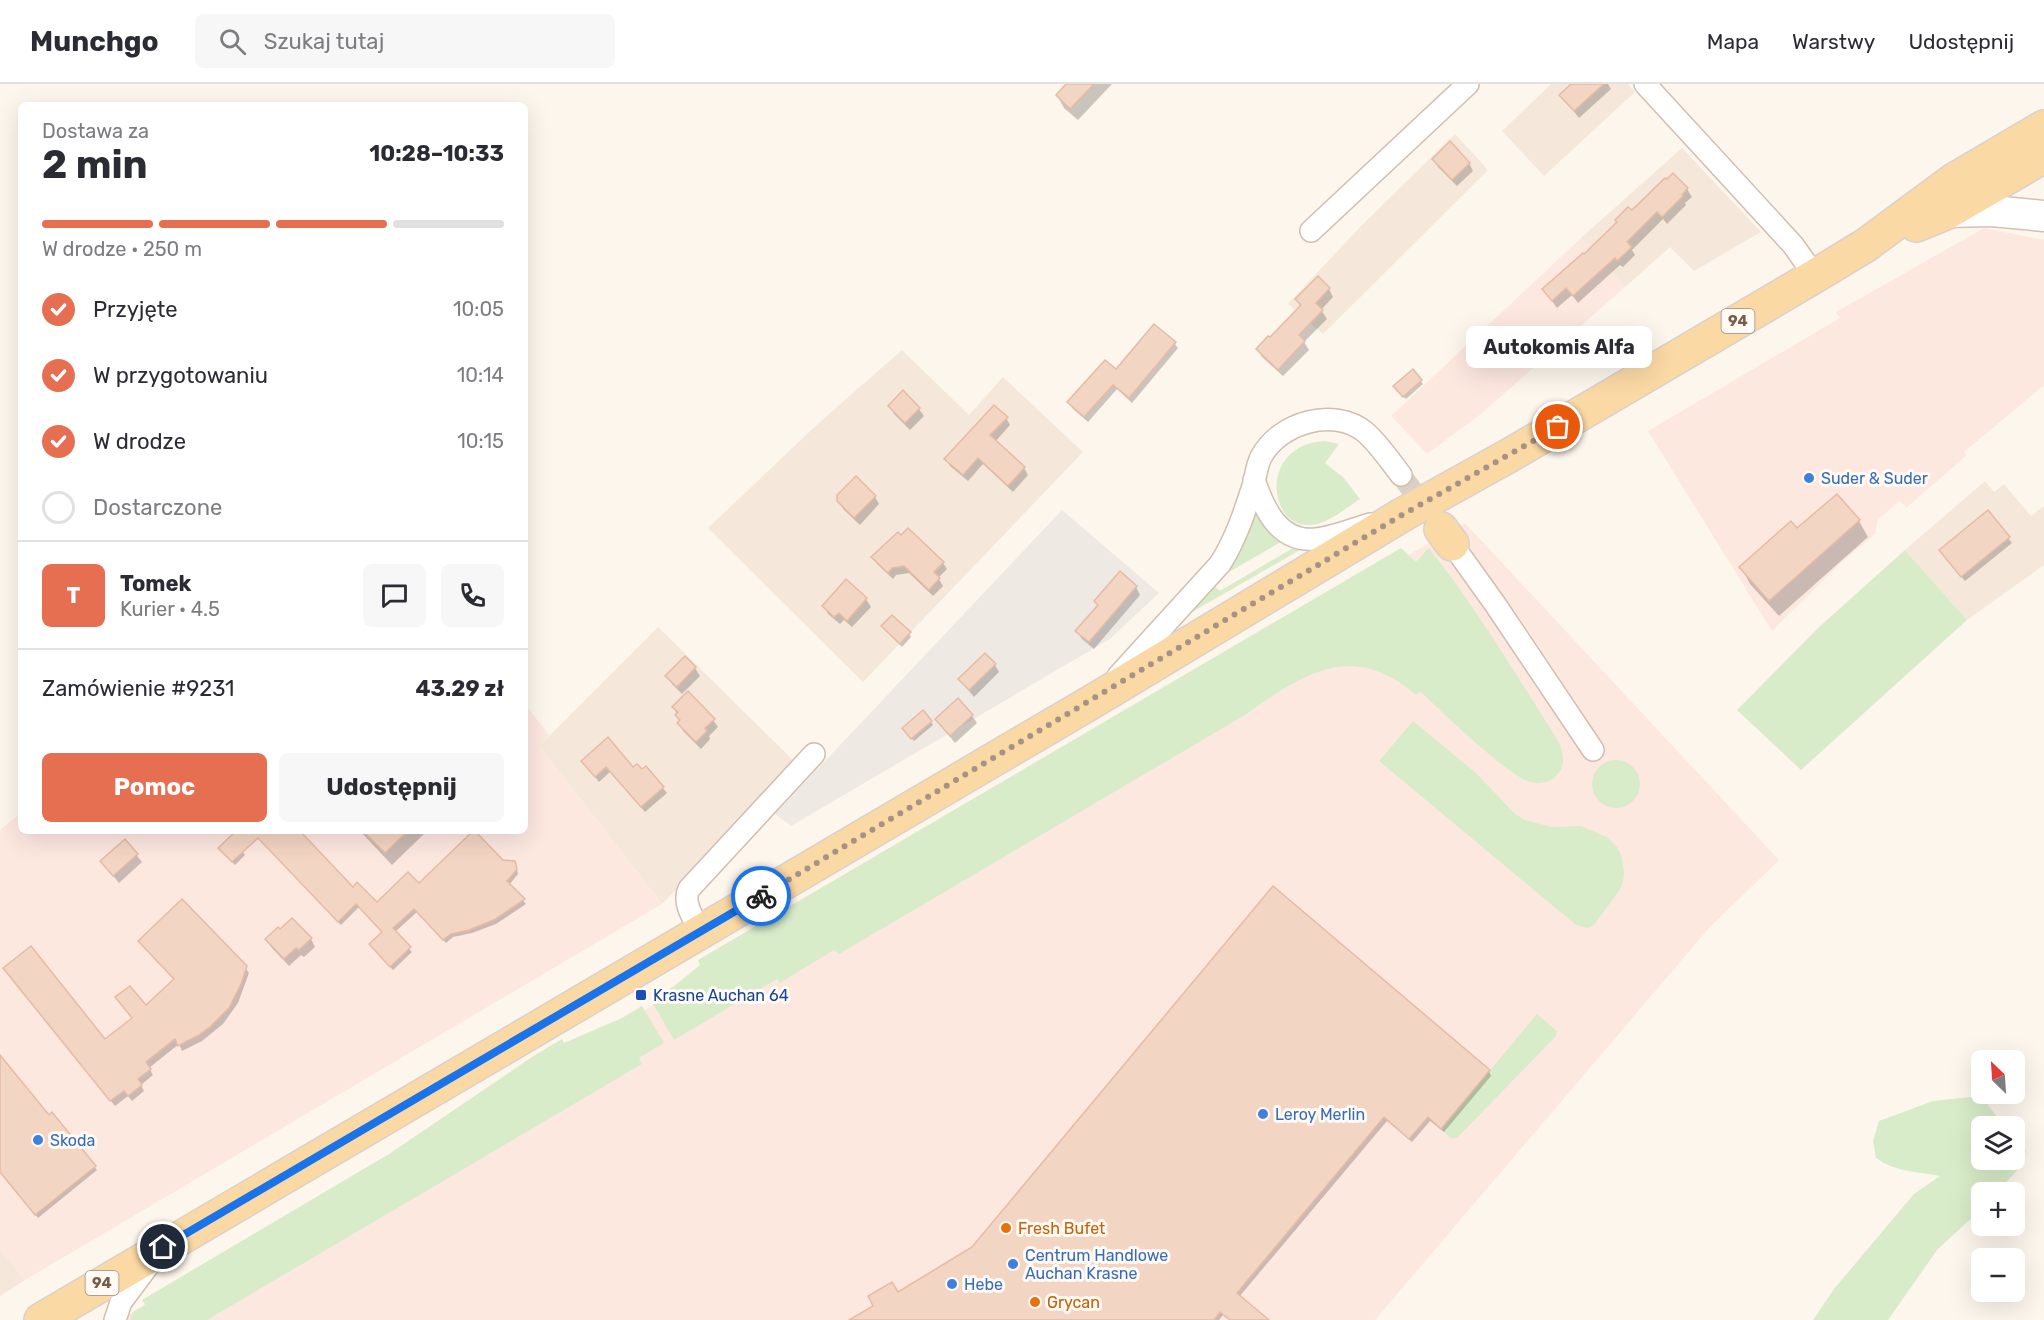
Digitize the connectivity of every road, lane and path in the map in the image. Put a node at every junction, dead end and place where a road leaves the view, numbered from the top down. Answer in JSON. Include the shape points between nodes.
{"nodes":[{"id":1,"x":1468,"y":84,"type":"edge"},
{"id":2,"x":1645,"y":84,"type":"edge"},
{"id":3,"x":2037,"y":141,"type":"edge"},
{"id":4,"x":2009,"y":177,"type":"junction"},
{"id":5,"x":1954,"y":180,"type":"junction"},
{"id":6,"x":1948,"y":212,"type":"junction"},
{"id":7,"x":2044,"y":216,"type":"edge"},
{"id":8,"x":1311,"y":231,"type":"dead end"},
{"id":9,"x":1866,"y":245,"type":"junction"},
{"id":10,"x":1815,"y":276,"type":"junction"},
{"id":11,"x":1401,"y":475,"type":"tunnel mouth"},
{"id":12,"x":1254,"y":480,"type":"junction"},
{"id":13,"x":1402,"y":515,"type":"junction"},
{"id":14,"x":1446,"y":536,"type":"dead end"},
{"id":15,"x":1100,"y":697,"type":"junction"},
{"id":16,"x":1593,"y":750,"type":"dead end"},
{"id":17,"x":814,"y":754,"type":"dead end"},
{"id":18,"x":701,"y":932,"type":"junction"},
{"id":19,"x":163,"y":1247,"type":"junction"},
{"id":20,"x":41,"y":1320,"type":"edge"},
{"id":21,"x":115,"y":1320,"type":"edge"}],
"edges":[{"from":1,"to":8,"type":"street"},
{"from":2,"to":10,"type":"street","via":[[1793,245]]},
{"from":3,"to":4,"type":"main road","number":"94"},
{"from":3,"to":5,"type":"main road","number":"94"},
{"from":4,"to":5,"type":"street"},
{"from":4,"to":6,"type":"main road","number":"94"},
{"from":4,"to":7,"type":"street","via":[[2032,210]]},
{"from":5,"to":9,"type":"main road","number":"94"},
{"from":6,"to":7,"type":"street"},
{"from":6,"to":9,"type":"main road","number":"94"},
{"from":9,"to":10,"type":"main road","number":"94"},
{"from":10,"to":13,"type":"main road","number":"94"},
{"from":11,"to":12,"type":"street","via":[[1364,431],[1341,421],[1320,420],[1301,424],[1277,437],[1261,458]]},
{"from":12,"to":13,"type":"street","via":[[1274,522],[1306,539]]},
{"from":12,"to":15,"type":"street","via":[[1234,539],[1220,564]]},
{"from":13,"to":15,"type":"main road","number":"94"},
{"from":14,"to":16,"type":"street"},
{"from":15,"to":18,"type":"main road","number":"94"},
{"from":17,"to":18,"type":"street","via":[[689,889],[687,903]]},
{"from":18,"to":19,"type":"main road","number":"94"},
{"from":19,"to":20,"type":"main road","number":"94"},
{"from":19,"to":21,"type":"street","via":[[121,1302]]}]}
